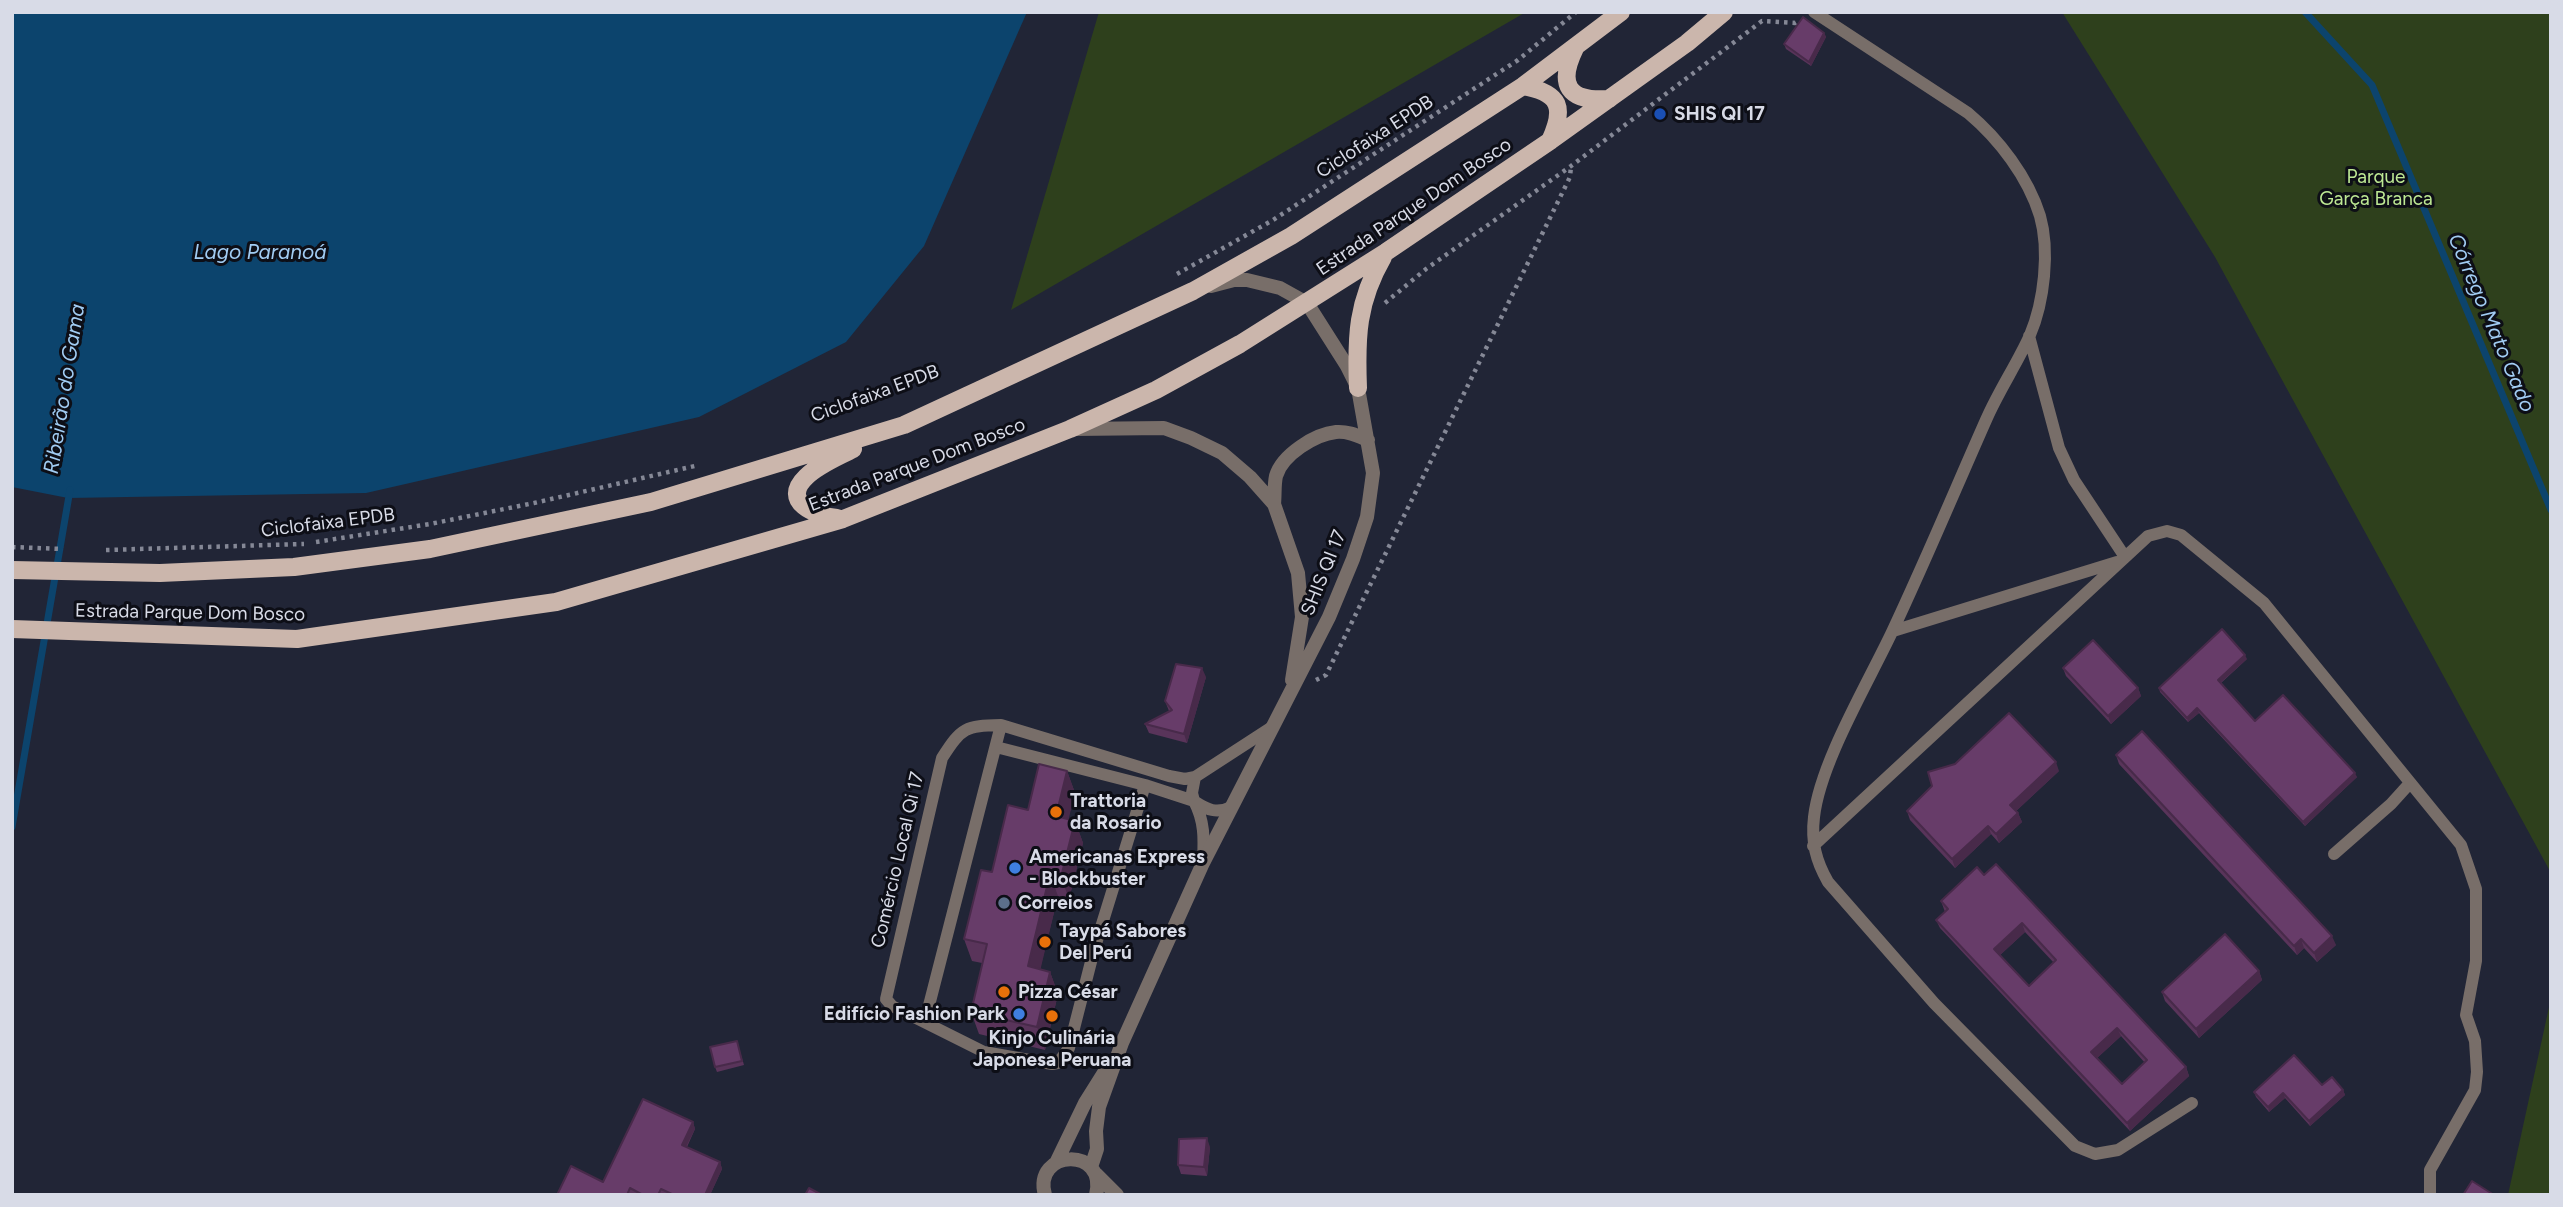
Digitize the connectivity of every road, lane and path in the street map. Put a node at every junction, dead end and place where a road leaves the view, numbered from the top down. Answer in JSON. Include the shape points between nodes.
{"nodes":[{"id":1,"x":1576,"y":12,"type":"edge"},
{"id":2,"x":1621,"y":12,"type":"edge"},
{"id":3,"x":1724,"y":12,"type":"edge"},
{"id":4,"x":1809,"y":15,"type":"edge"},
{"id":5,"x":1575,"y":48,"type":"junction"},
{"id":6,"x":1523,"y":86,"type":"junction"},
{"id":7,"x":1609,"y":99,"type":"junction"},
{"id":8,"x":1550,"y":141,"type":"junction"},
{"id":9,"x":1571,"y":166,"type":"junction"},
{"id":10,"x":1386,"y":252,"type":"junction"},
{"id":11,"x":1169,"y":279,"type":"dead end"},
{"id":12,"x":1193,"y":291,"type":"junction"},
{"id":13,"x":1307,"y":303,"type":"junction"},
{"id":14,"x":1382,"y":306,"type":"dead end"},
{"id":15,"x":2029,"y":336,"type":"junction"},
{"id":16,"x":1358,"y":388,"type":"junction"},
{"id":17,"x":904,"y":425,"type":"junction"},
{"id":18,"x":1070,"y":429,"type":"junction"},
{"id":19,"x":1368,"y":440,"type":"junction"},
{"id":20,"x":702,"y":464,"type":"dead end"},
{"id":21,"x":1274,"y":504,"type":"junction"},
{"id":22,"x":843,"y":519,"type":"junction"},
{"id":23,"x":12,"y":547,"type":"edge"},
{"id":24,"x":66,"y":549,"type":"dead end"},
{"id":25,"x":93,"y":550,"type":"dead end"},
{"id":26,"x":2122,"y":559,"type":"junction"},
{"id":27,"x":12,"y":570,"type":"edge"},
{"id":28,"x":12,"y":629,"type":"edge"},
{"id":29,"x":1893,"y":631,"type":"junction"},
{"id":30,"x":1290,"y":693,"type":"junction"},
{"id":31,"x":1001,"y":725,"type":"junction"},
{"id":32,"x":1272,"y":727,"type":"junction"},
{"id":33,"x":996,"y":747,"type":"junction"},
{"id":34,"x":1195,"y":777,"type":"junction"},
{"id":35,"x":2410,"y":783,"type":"junction"},
{"id":36,"x":1145,"y":785,"type":"junction"},
{"id":37,"x":1194,"y":801,"type":"junction"},
{"id":38,"x":1231,"y":807,"type":"junction"},
{"id":39,"x":1814,"y":846,"type":"junction"},
{"id":40,"x":2334,"y":854,"type":"dead end"},
{"id":41,"x":1203,"y":863,"type":"junction"},
{"id":42,"x":925,"y":1021,"type":"junction"},
{"id":43,"x":1122,"y":1044,"type":"junction"},
{"id":44,"x":2192,"y":1103,"type":"dead end"},
{"id":45,"x":1056,"y":1163,"type":"junction"},
{"id":46,"x":1093,"y":1171,"type":"junction"},
{"id":47,"x":1042,"y":1190,"type":"edge"},
{"id":48,"x":1096,"y":1195,"type":"edge"},
{"id":49,"x":1116,"y":1195,"type":"edge"},
{"id":50,"x":2430,"y":1195,"type":"edge"}],
"edges":[{"from":1,"to":11,"type":"path","name":"Ciclofaixa EPDB","via":[[1518,60],[1296,205]]},
{"from":2,"to":5,"type":"main road","name":"Estrada Parque Dom Bosco"},
{"from":3,"to":7,"type":"main road","name":"Estrada Parque Dom Bosco"},
{"from":4,"to":9,"type":"path","via":[[1795,23],[1762,21]]},
{"from":4,"to":15,"type":"lane","via":[[1992,132],[2027,186],[2040,217],[2045,278]]},
{"from":5,"to":6,"type":"main road","name":"Estrada Parque Dom Bosco"},
{"from":5,"to":7,"type":"main road","via":[[1566,66],[1565,80],[1571,91],[1586,99]]},
{"from":6,"to":8,"type":"main road","via":[[1545,93],[1559,108]]},
{"from":6,"to":12,"type":"main road","name":"Estrada Parque Dom Bosco","via":[[1292,236]]},
{"from":7,"to":8,"type":"main road","name":"Estrada Parque Dom Bosco"},
{"from":8,"to":10,"type":"main road","name":"Estrada Parque Dom Bosco"},
{"from":9,"to":14,"type":"path","via":[[1426,269]]},
{"from":9,"to":30,"type":"path","via":[[1570,177],[1326,675]]},
{"from":10,"to":13,"type":"main road","name":"Estrada Parque Dom Bosco"},
{"from":10,"to":16,"type":"main road","via":[[1363,303]]},
{"from":12,"to":13,"type":"street","via":[[1247,280],[1280,288]]},
{"from":12,"to":17,"type":"main road","name":"Estrada Parque Dom Bosco"},
{"from":13,"to":16,"type":"street","name":"SHIS QI 17"},
{"from":13,"to":18,"type":"main road","name":"Estrada Parque Dom Bosco","via":[[1156,390]]},
{"from":15,"to":26,"type":"lane","via":[[2059,448]]},
{"from":15,"to":29,"type":"lane","via":[[1994,401]]},
{"from":16,"to":19,"type":"street","name":"SHIS QI 17"},
{"from":17,"to":22,"type":"main road","via":[[807,475],[798,486],[797,497],[805,509]]},
{"from":17,"to":27,"type":"main road","name":"Estrada Parque Dom Bosco","via":[[651,502],[430,549],[294,567],[160,573]]},
{"from":18,"to":21,"type":"street","name":"SHIS QI 17","via":[[1164,428],[1222,453]]},
{"from":18,"to":22,"type":"main road","name":"Estrada Parque Dom Bosco"},
{"from":19,"to":21,"type":"street","via":[[1338,431],[1299,449],[1283,461],[1276,476]]},
{"from":19,"to":30,"type":"street","name":"SHIS QI 17","via":[[1373,473],[1367,517],[1329,617]]},
{"from":20,"to":25,"type":"path","name":"Ciclofaixa EPDB","via":[[430,524],[303,544]]},
{"from":21,"to":30,"type":"street","name":"SHIS QI 17","via":[[1298,573],[1302,617]]},
{"from":22,"to":28,"type":"main road","name":"Estrada Parque Dom Bosco","via":[[556,602],[297,639]]},
{"from":23,"to":24,"type":"path"},
{"from":26,"to":29,"type":"lane"},
{"from":26,"to":35,"type":"lane","via":[[2148,536],[2167,531],[2200,550],[2264,603]]},
{"from":26,"to":39,"type":"lane"},
{"from":29,"to":39,"type":"lane","via":[[1821,787],[1814,816]]},
{"from":30,"to":32,"type":"street","name":"SHIS QI 17"},
{"from":31,"to":33,"type":"lane"},
{"from":31,"to":34,"type":"lane","name":"Comércio Local Qi 17","via":[[1169,776]]},
{"from":31,"to":42,"type":"lane","name":"Comércio Local Qi 17","via":[[973,726],[956,735],[942,758],[885,995],[891,1006]]},
{"from":32,"to":34,"type":"lane"},
{"from":32,"to":38,"type":"street","name":"SHIS QI 17"},
{"from":33,"to":36,"type":"lane"},
{"from":33,"to":42,"type":"lane"},
{"from":34,"to":37,"type":"lane"},
{"from":35,"to":40,"type":"lane"},
{"from":35,"to":50,"type":"lane","via":[[2461,845],[2476,889],[2476,961],[2466,1015],[2477,1053],[2475,1090],[2430,1170]]},
{"from":36,"to":37,"type":"lane"},
{"from":36,"to":42,"type":"lane","name":"Comércio Local Qi 17","via":[[1064,1058],[1052,1064],[984,1052]]},
{"from":37,"to":38,"type":"lane","via":[[1214,811]]},
{"from":37,"to":41,"type":"lane","via":[[1205,829]]},
{"from":38,"to":41,"type":"street","name":"SHIS QI 17"},
{"from":39,"to":44,"type":"lane","via":[[1816,862],[1828,882],[1934,1003],[2075,1146],[2095,1154],[2118,1150]]},
{"from":41,"to":43,"type":"street","name":"SHIS QI 17"},
{"from":43,"to":45,"type":"street","name":"SHIS QI 17","via":[[1084,1103]]},
{"from":43,"to":46,"type":"street","name":"SHIS QI 17","via":[[1099,1107]]},
{"from":45,"to":46,"type":"street","via":[[1071,1158]]},
{"from":45,"to":47,"type":"street","name":"SHIS QI 17"},
{"from":46,"to":48,"type":"street","name":"SHIS QI 17"},
{"from":46,"to":49,"type":"street"}]}
